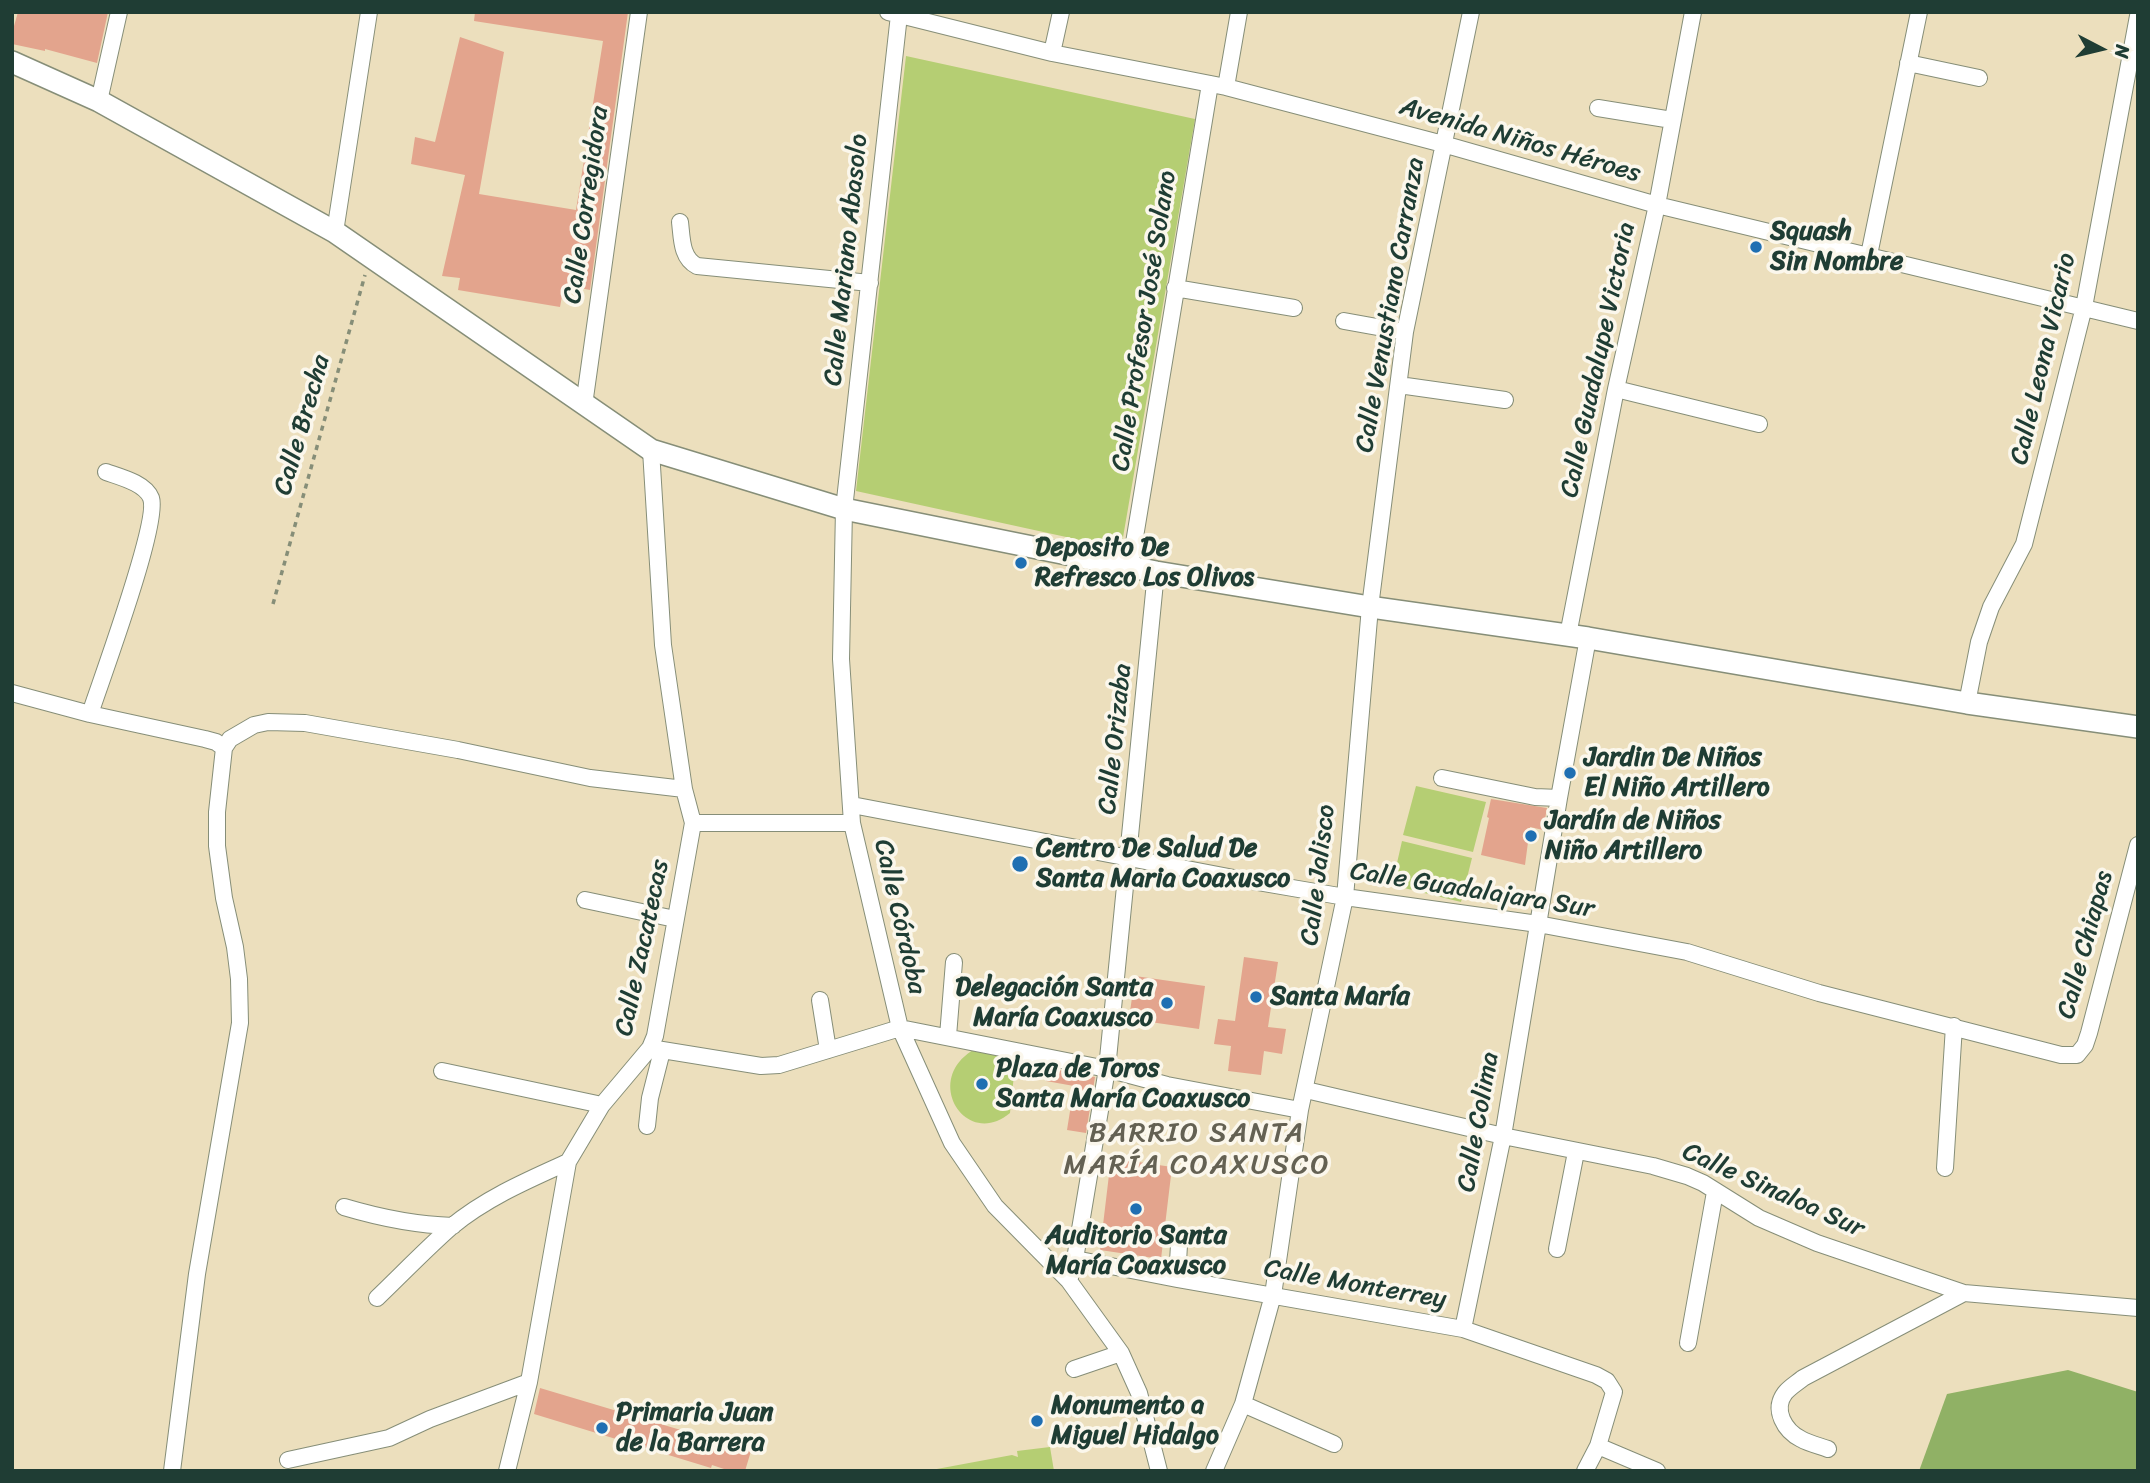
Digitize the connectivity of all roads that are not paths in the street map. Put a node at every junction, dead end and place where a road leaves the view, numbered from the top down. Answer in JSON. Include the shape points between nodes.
{"nodes":[{"id":1,"x":119,"y":12,"type":"edge"},
{"id":2,"x":369,"y":12,"type":"edge"},
{"id":3,"x":639,"y":12,"type":"edge"},
{"id":4,"x":1061,"y":12,"type":"edge"},
{"id":5,"x":1239,"y":12,"type":"edge"},
{"id":6,"x":1471,"y":12,"type":"edge"},
{"id":7,"x":1693,"y":12,"type":"edge"},
{"id":8,"x":1919,"y":12,"type":"edge"},
{"id":9,"x":894,"y":14,"type":"edge"},
{"id":10,"x":2138,"y":16,"type":"edge"},
{"id":11,"x":1052,"y":53,"type":"junction"},
{"id":12,"x":12,"y":62,"type":"edge"},
{"id":13,"x":1908,"y":64,"type":"junction"},
{"id":14,"x":1979,"y":78,"type":"dead end"},
{"id":15,"x":1218,"y":86,"type":"junction"},
{"id":16,"x":99,"y":101,"type":"junction"},
{"id":17,"x":1598,"y":108,"type":"dead end"},
{"id":18,"x":1672,"y":120,"type":"junction"},
{"id":19,"x":1443,"y":144,"type":"junction"},
{"id":20,"x":1657,"y":205,"type":"junction"},
{"id":21,"x":680,"y":222,"type":"dead end"},
{"id":22,"x":335,"y":232,"type":"junction"},
{"id":23,"x":1869,"y":255,"type":"junction"},
{"id":24,"x":870,"y":283,"type":"junction"},
{"id":25,"x":1175,"y":288,"type":"junction"},
{"id":26,"x":2084,"y":307,"type":"junction"},
{"id":27,"x":1294,"y":308,"type":"dead end"},
{"id":28,"x":1344,"y":321,"type":"dead end"},
{"id":29,"x":2138,"y":321,"type":"edge"},
{"id":30,"x":1405,"y":332,"type":"junction"},
{"id":31,"x":1399,"y":385,"type":"junction"},
{"id":32,"x":1616,"y":389,"type":"junction"},
{"id":33,"x":1505,"y":400,"type":"dead end"},
{"id":34,"x":584,"y":405,"type":"junction"},
{"id":35,"x":1759,"y":424,"type":"dead end"},
{"id":36,"x":651,"y":450,"type":"junction"},
{"id":37,"x":106,"y":472,"type":"dead end"},
{"id":38,"x":844,"y":509,"type":"junction"},
{"id":39,"x":1130,"y":567,"type":"junction"},
{"id":40,"x":1156,"y":572,"type":"junction"},
{"id":41,"x":1370,"y":607,"type":"junction"},
{"id":42,"x":1578,"y":636,"type":"junction"},
{"id":43,"x":12,"y":693,"type":"edge"},
{"id":44,"x":1967,"y":703,"type":"junction"},
{"id":45,"x":90,"y":714,"type":"junction"},
{"id":46,"x":2138,"y":727,"type":"edge"},
{"id":47,"x":224,"y":748,"type":"junction"},
{"id":48,"x":1442,"y":778,"type":"dead end"},
{"id":49,"x":684,"y":789,"type":"junction"},
{"id":50,"x":1559,"y":798,"type":"junction"},
{"id":51,"x":852,"y":805,"type":"junction"},
{"id":52,"x":693,"y":823,"type":"junction"},
{"id":53,"x":852,"y":823,"type":"junction"},
{"id":54,"x":2138,"y":845,"type":"edge"},
{"id":55,"x":1129,"y":857,"type":"junction"},
{"id":56,"x":1345,"y":897,"type":"junction"},
{"id":57,"x":584,"y":900,"type":"dead end"},
{"id":58,"x":675,"y":919,"type":"junction"},
{"id":59,"x":1538,"y":924,"type":"junction"},
{"id":60,"x":954,"y":962,"type":"dead end"},
{"id":61,"x":820,"y":1000,"type":"dead end"},
{"id":62,"x":1954,"y":1026,"type":"junction"},
{"id":63,"x":900,"y":1028,"type":"junction"},
{"id":64,"x":948,"y":1036,"type":"junction"},
{"id":65,"x":656,"y":1050,"type":"junction"},
{"id":66,"x":828,"y":1050,"type":"junction"},
{"id":67,"x":2077,"y":1055,"type":"joint"},
{"id":68,"x":1107,"y":1069,"type":"junction"},
{"id":69,"x":442,"y":1071,"type":"dead end"},
{"id":70,"x":1306,"y":1090,"type":"junction"},
{"id":71,"x":602,"y":1104,"type":"junction"},
{"id":72,"x":1300,"y":1110,"type":"junction"},
{"id":73,"x":647,"y":1126,"type":"dead end"},
{"id":74,"x":1503,"y":1136,"type":"junction"},
{"id":75,"x":1576,"y":1152,"type":"junction"},
{"id":76,"x":568,"y":1162,"type":"junction"},
{"id":77,"x":1945,"y":1168,"type":"dead end"},
{"id":78,"x":1715,"y":1192,"type":"junction"},
{"id":79,"x":344,"y":1207,"type":"dead end"},
{"id":80,"x":453,"y":1226,"type":"junction"},
{"id":81,"x":1180,"y":1245,"type":"dead end"},
{"id":82,"x":1557,"y":1249,"type":"dead end"},
{"id":83,"x":1075,"y":1259,"type":"junction"},
{"id":84,"x":1177,"y":1279,"type":"junction"},
{"id":85,"x":1069,"y":1282,"type":"junction"},
{"id":86,"x":1964,"y":1293,"type":"junction"},
{"id":87,"x":1273,"y":1295,"type":"junction"},
{"id":88,"x":377,"y":1297,"type":"dead end"},
{"id":89,"x":2138,"y":1308,"type":"edge"},
{"id":90,"x":1463,"y":1329,"type":"junction"},
{"id":91,"x":1688,"y":1343,"type":"dead end"},
{"id":92,"x":1121,"y":1353,"type":"junction"},
{"id":93,"x":1074,"y":1370,"type":"dead end"},
{"id":94,"x":529,"y":1382,"type":"junction"},
{"id":95,"x":1243,"y":1404,"type":"junction"},
{"id":96,"x":1334,"y":1444,"type":"dead end"},
{"id":97,"x":1598,"y":1446,"type":"junction"},
{"id":98,"x":1828,"y":1449,"type":"dead end"},
{"id":99,"x":288,"y":1460,"type":"dead end"},
{"id":100,"x":172,"y":1471,"type":"edge"},
{"id":101,"x":507,"y":1471,"type":"edge"},
{"id":102,"x":1159,"y":1471,"type":"edge"},
{"id":103,"x":1214,"y":1471,"type":"edge"},
{"id":104,"x":1586,"y":1471,"type":"edge"},
{"id":105,"x":1657,"y":1471,"type":"edge"}],
"edges":[{"from":1,"to":16,"type":"street"},
{"from":2,"to":22,"type":"street"},
{"from":3,"to":34,"type":"street","name":"Calle Corregidora"},
{"from":4,"to":11,"type":"street"},
{"from":5,"to":15,"type":"street","name":"Calle Profesor José Solano"},
{"from":6,"to":19,"type":"street","name":"Calle Venustiano Carranza"},
{"from":7,"to":18,"type":"street","name":"Calle Guadalupe Victoria"},
{"from":8,"to":13,"type":"street"},
{"from":9,"to":11,"type":"street","name":"Avenida Niños Héroes"},
{"from":9,"to":24,"type":"street","name":"Calle Mariano Abasolo"},
{"from":10,"to":26,"type":"street","name":"Calle Leona Vicario"},
{"from":11,"to":15,"type":"street","name":"Avenida Niños Héroes"},
{"from":12,"to":16,"type":"street"},
{"from":13,"to":14,"type":"street"},
{"from":13,"to":23,"type":"street"},
{"from":15,"to":19,"type":"street","name":"Avenida Niños Héroes"},
{"from":15,"to":25,"type":"street","name":"Calle Profesor José Solano"},
{"from":16,"to":22,"type":"street"},
{"from":17,"to":18,"type":"street"},
{"from":18,"to":20,"type":"street","name":"Calle Guadalupe Victoria"},
{"from":19,"to":20,"type":"street","name":"Avenida Niños Héroes"},
{"from":19,"to":30,"type":"street","name":"Calle Venustiano Carranza"},
{"from":20,"to":23,"type":"street","name":"Avenida Niños Héroes"},
{"from":20,"to":32,"type":"street","name":"Calle Guadalupe Victoria"},
{"from":21,"to":24,"type":"street","via":[[684,252],[697,265]]},
{"from":22,"to":34,"type":"street"},
{"from":23,"to":26,"type":"street","name":"Avenida Niños Héroes"},
{"from":24,"to":38,"type":"street","name":"Calle Mariano Abasolo"},
{"from":25,"to":27,"type":"street"},
{"from":25,"to":39,"type":"street","name":"Calle Profesor José Solano"},
{"from":26,"to":29,"type":"street","name":"Avenida Niños Héroes"},
{"from":26,"to":44,"type":"street","name":"Calle Leona Vicario","via":[[2027,533],[1991,607]]},
{"from":28,"to":30,"type":"street"},
{"from":30,"to":31,"type":"street","name":"Calle Venustiano Carranza"},
{"from":31,"to":33,"type":"street"},
{"from":31,"to":41,"type":"street","name":"Calle Venustiano Carranza"},
{"from":32,"to":35,"type":"street"},
{"from":32,"to":42,"type":"street","name":"Calle Guadalupe Victoria"},
{"from":34,"to":36,"type":"street"},
{"from":36,"to":38,"type":"street"},
{"from":36,"to":49,"type":"street","name":"Calle Zacatecas","via":[[663,645]]},
{"from":37,"to":45,"type":"street","via":[[148,493],[151,519]]},
{"from":38,"to":39,"type":"street"},
{"from":38,"to":51,"type":"street","name":"Calle Córdoba","via":[[841,659]]},
{"from":39,"to":40,"type":"street"},
{"from":40,"to":41,"type":"street"},
{"from":40,"to":55,"type":"street","name":"Calle Orizaba"},
{"from":41,"to":42,"type":"street"},
{"from":41,"to":56,"type":"street","name":"Calle Jalisco"},
{"from":42,"to":44,"type":"street"},
{"from":42,"to":50,"type":"street","name":"Calle Guadalupe Victoria"},
{"from":43,"to":45,"type":"street"},
{"from":44,"to":46,"type":"street"},
{"from":45,"to":47,"type":"street","via":[[205,739]]},
{"from":47,"to":49,"type":"street","via":[[254,725],[305,723],[590,778]]},
{"from":47,"to":100,"type":"street","via":[[217,846],[237,958],[240,1023],[197,1274]]},
{"from":48,"to":50,"type":"street"},
{"from":49,"to":52,"type":"street","name":"Calle Zacatecas"},
{"from":50,"to":59,"type":"street","name":"Calle Guadalupe Victoria"},
{"from":51,"to":53,"type":"street","name":"Calle Córdoba"},
{"from":51,"to":55,"type":"street","name":"Calle Guadalajara Sur"},
{"from":52,"to":53,"type":"street"},
{"from":52,"to":58,"type":"street","name":"Calle Zacatecas"},
{"from":53,"to":63,"type":"street","name":"Calle Córdoba"},
{"from":54,"to":67,"type":"street","name":"Calle Chiapas","via":[[2089,1033]]},
{"from":55,"to":56,"type":"street","name":"Calle Guadalajara Sur"},
{"from":55,"to":68,"type":"street","name":"Calle Orizaba"},
{"from":56,"to":59,"type":"street","name":"Calle Guadalajara Sur"},
{"from":56,"to":70,"type":"street","name":"Calle Jalisco"},
{"from":57,"to":58,"type":"street"},
{"from":58,"to":65,"type":"street","name":"Calle Zacatecas"},
{"from":59,"to":62,"type":"street","name":"Calle Guadalajara Sur","via":[[1687,952],[1819,993]]},
{"from":59,"to":74,"type":"street","name":"Calle Colima"},
{"from":60,"to":64,"type":"street"},
{"from":61,"to":66,"type":"street"},
{"from":62,"to":67,"type":"street","name":"Calle Guadalajara Sur","via":[[2061,1055]]},
{"from":62,"to":77,"type":"street"},
{"from":63,"to":64,"type":"street"},
{"from":63,"to":66,"type":"street"},
{"from":63,"to":85,"type":"street","name":"Calle Córdoba","via":[[952,1143],[995,1206]]},
{"from":64,"to":68,"type":"street"},
{"from":65,"to":66,"type":"street","via":[[761,1066]]},
{"from":65,"to":71,"type":"street","name":"Calle Zacatecas"},
{"from":65,"to":73,"type":"street"},
{"from":68,"to":72,"type":"street"},
{"from":68,"to":83,"type":"street","name":"Calle Orizaba"},
{"from":69,"to":71,"type":"street"},
{"from":70,"to":72,"type":"street","name":"Calle Jalisco"},
{"from":70,"to":74,"type":"street","name":"Calle Sinaloa Sur"},
{"from":71,"to":76,"type":"street","name":"Calle Zacatecas"},
{"from":72,"to":87,"type":"street","name":"Calle Jalisco"},
{"from":74,"to":75,"type":"street","name":"Calle Sinaloa Sur"},
{"from":74,"to":90,"type":"street","name":"Calle Colima"},
{"from":75,"to":78,"type":"street","name":"Calle Sinaloa Sur","via":[[1653,1166],[1687,1176]]},
{"from":75,"to":82,"type":"street"},
{"from":76,"to":80,"type":"street","via":[[503,1193]]},
{"from":76,"to":94,"type":"street","name":"Calle Zacatecas"},
{"from":78,"to":86,"type":"street","name":"Calle Sinaloa Sur","via":[[1759,1218],[1817,1243]]},
{"from":78,"to":91,"type":"street"},
{"from":79,"to":80,"type":"street","via":[[383,1219]]},
{"from":80,"to":88,"type":"street"},
{"from":81,"to":84,"type":"street"},
{"from":83,"to":84,"type":"street","name":"Calle Monterrey"},
{"from":83,"to":85,"type":"street","name":"Calle Orizaba"},
{"from":84,"to":87,"type":"street","name":"Calle Monterrey"},
{"from":85,"to":92,"type":"street"},
{"from":86,"to":89,"type":"street","name":"Calle Sinaloa Sur"},
{"from":86,"to":98,"type":"street","via":[[1787,1390],[1780,1411],[1787,1429]]},
{"from":87,"to":90,"type":"street","name":"Calle Monterrey"},
{"from":87,"to":95,"type":"street","name":"Calle Jalisco"},
{"from":90,"to":97,"type":"street","name":"Calle Monterrey","via":[[1607,1381],[1614,1392]]},
{"from":92,"to":93,"type":"street"},
{"from":92,"to":102,"type":"street","via":[[1139,1393]]},
{"from":94,"to":99,"type":"street","via":[[389,1438]]},
{"from":94,"to":101,"type":"street","name":"Calle Zacatecas"},
{"from":95,"to":96,"type":"street"},
{"from":95,"to":103,"type":"street","name":"Calle Jalisco"},
{"from":97,"to":104,"type":"street"},
{"from":97,"to":105,"type":"street"}]}
